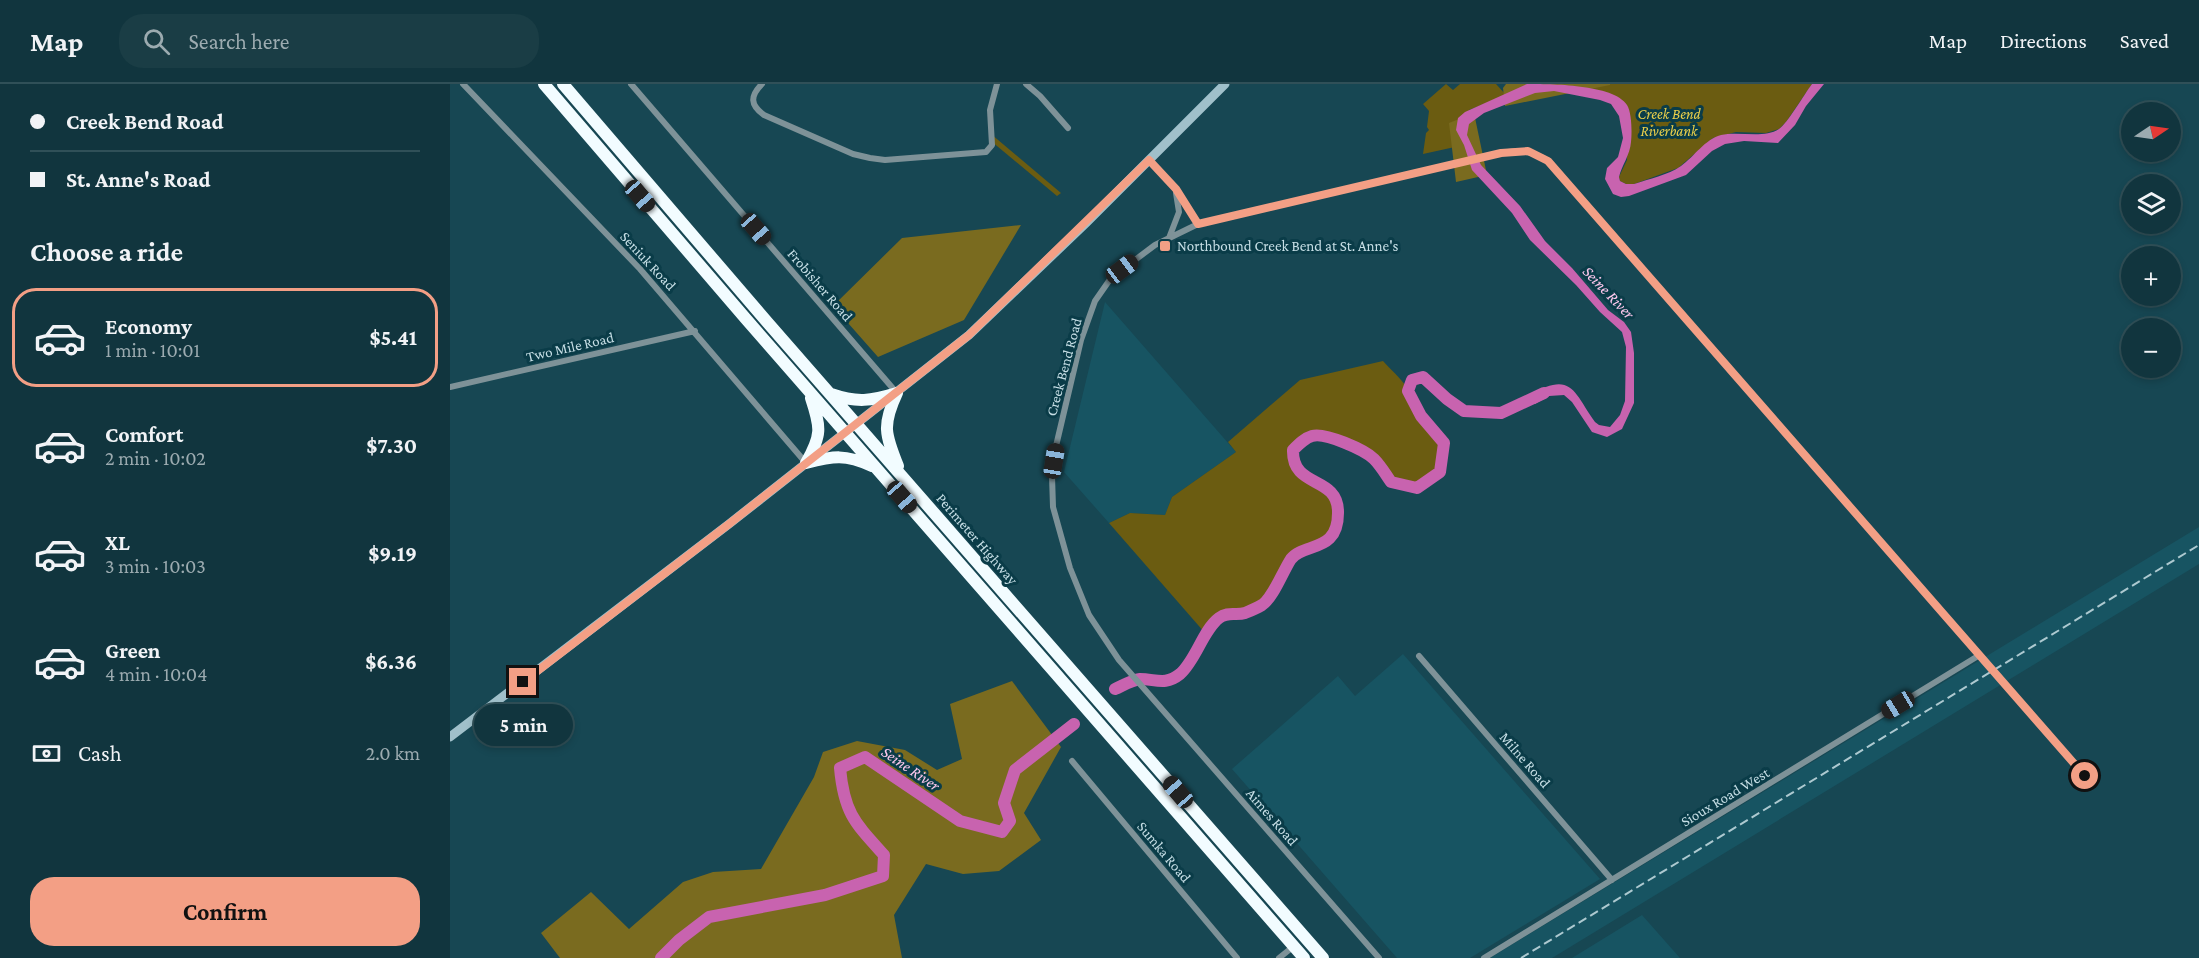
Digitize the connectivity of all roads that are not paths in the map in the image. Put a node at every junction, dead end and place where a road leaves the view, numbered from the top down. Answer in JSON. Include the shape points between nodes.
{"nodes":[{"id":1,"x":463,"y":84,"type":"edge"},
{"id":2,"x":544,"y":84,"type":"edge"},
{"id":3,"x":563,"y":84,"type":"edge"},
{"id":4,"x":631,"y":84,"type":"edge"},
{"id":5,"x":762,"y":84,"type":"edge"},
{"id":6,"x":997,"y":84,"type":"edge"},
{"id":7,"x":1026,"y":84,"type":"edge"},
{"id":8,"x":1225,"y":84,"type":"edge"},
{"id":9,"x":1068,"y":128,"type":"dead end"},
{"id":10,"x":1149,"y":160,"type":"junction"},
{"id":11,"x":1176,"y":189,"type":"junction"},
{"id":12,"x":1198,"y":224,"type":"junction"},
{"id":13,"x":1169,"y":238,"type":"junction"},
{"id":14,"x":695,"y":331,"type":"junction"},
{"id":15,"x":450,"y":387,"type":"edge"},
{"id":16,"x":808,"y":391,"type":"junction"},
{"id":17,"x":897,"y":393,"type":"junction"},
{"id":18,"x":830,"y":394,"type":"junction"},
{"id":19,"x":856,"y":424,"type":"junction"},
{"id":20,"x":845,"y":433,"type":"junction"},
{"id":21,"x":806,"y":463,"type":"junction"},
{"id":22,"x":875,"y":467,"type":"junction"},
{"id":23,"x":902,"y":476,"type":"junction"},
{"id":24,"x":1419,"y":656,"type":"dead end"},
{"id":25,"x":1978,"y":656,"type":"junction"},
{"id":26,"x":1146,"y":692,"type":"joint"},
{"id":27,"x":450,"y":737,"type":"edge"},
{"id":28,"x":1072,"y":761,"type":"dead end"},
{"id":29,"x":2085,"y":776,"type":"dead end"},
{"id":30,"x":1612,"y":880,"type":"junction"},
{"id":31,"x":1293,"y":946,"type":"junction"},
{"id":32,"x":1237,"y":958,"type":"edge"},
{"id":33,"x":1279,"y":958,"type":"edge"},
{"id":34,"x":1304,"y":958,"type":"edge"},
{"id":35,"x":1323,"y":958,"type":"edge"},
{"id":36,"x":1379,"y":958,"type":"edge"},
{"id":37,"x":1484,"y":958,"type":"edge"}],
"edges":[{"from":1,"to":14,"type":"street","name":"Seniuk Road"},
{"from":2,"to":16,"type":"highway","name":"Perimeter Highway"},
{"from":3,"to":18,"type":"highway","name":"Perimeter Highway"},
{"from":4,"to":17,"type":"street","name":"Frobisher Road"},
{"from":5,"to":6,"type":"street","via":[[753,102],[764,114],[853,154],[885,160],[986,152],[992,145],[990,110]]},
{"from":7,"to":9,"type":"street"},
{"from":8,"to":10,"type":"main road"},
{"from":10,"to":11,"type":"street"},
{"from":10,"to":17,"type":"main road","via":[[984,322]]},
{"from":11,"to":12,"type":"street"},
{"from":11,"to":13,"type":"street","via":[[1179,212]]},
{"from":12,"to":13,"type":"street","name":"Creek Bend Road"},
{"from":12,"to":25,"type":"street","name":"Creek Bend Road","via":[[1515,150],[1528,151],[1548,161]]},
{"from":13,"to":26,"type":"street","name":"Creek Bend Road","via":[[1111,278],[1095,301],[1081,340],[1052,476],[1053,507],[1070,568],[1089,615]]},
{"from":14,"to":15,"type":"street","name":"Two Mile Road"},
{"from":14,"to":21,"type":"street","name":"Seniuk Road"},
{"from":16,"to":20,"type":"highway","name":"Perimeter Highway"},
{"from":16,"to":21,"type":"highway","via":[[820,428]]},
{"from":17,"to":18,"type":"highway","via":[[861,401]]},
{"from":17,"to":19,"type":"main road"},
{"from":17,"to":23,"type":"highway","via":[[886,426]]},
{"from":18,"to":19,"type":"highway","name":"Perimeter Highway"},
{"from":19,"to":20,"type":"main road"},
{"from":19,"to":23,"type":"highway","name":"Perimeter Highway"},
{"from":20,"to":21,"type":"main road"},
{"from":20,"to":22,"type":"highway","name":"Perimeter Highway"},
{"from":21,"to":22,"type":"highway","via":[[844,456]]},
{"from":21,"to":27,"type":"main road"},
{"from":22,"to":31,"type":"highway","name":"Perimeter Highway"},
{"from":23,"to":35,"type":"highway","name":"Perimeter Highway"},
{"from":24,"to":30,"type":"street","name":"Milne Road"},
{"from":25,"to":29,"type":"street","name":"Creek Bend Road"},
{"from":25,"to":30,"type":"street","name":"Sioux Road West"},
{"from":26,"to":36,"type":"street","name":"Aimes Road"},
{"from":28,"to":32,"type":"street","name":"Sumka Road"},
{"from":30,"to":37,"type":"street","name":"Sioux Road West"},
{"from":31,"to":33,"type":"street"},
{"from":31,"to":34,"type":"highway","name":"Perimeter Highway"}]}
